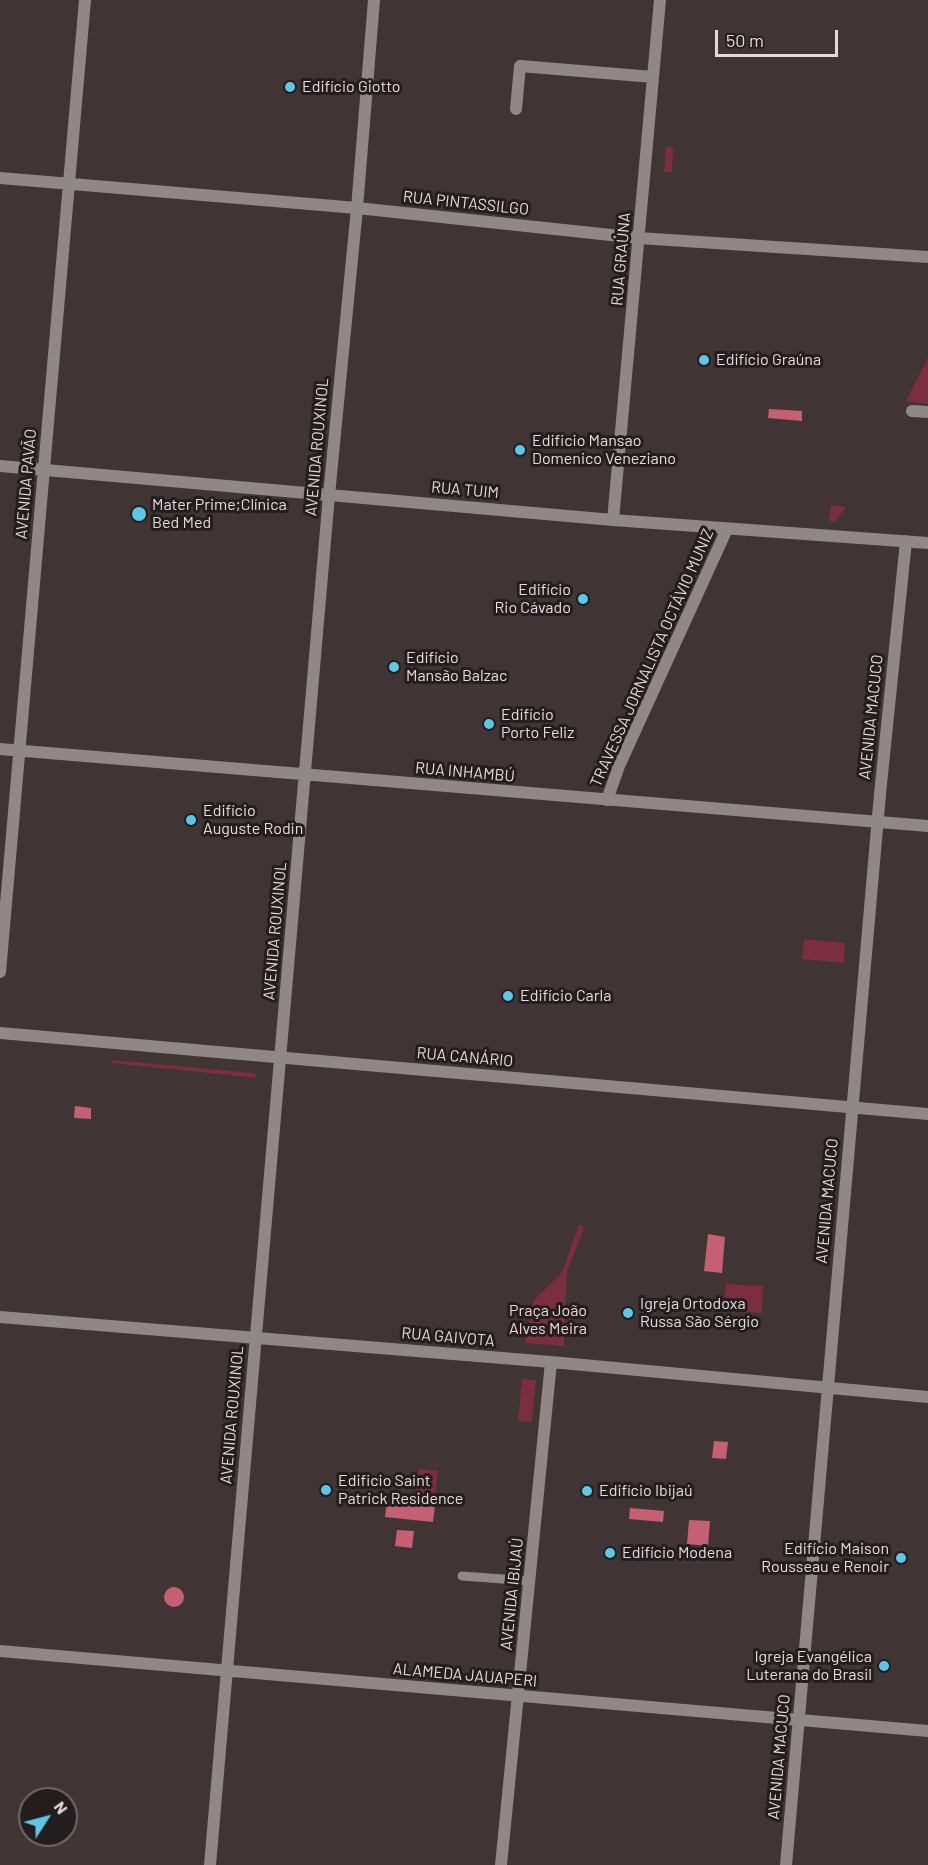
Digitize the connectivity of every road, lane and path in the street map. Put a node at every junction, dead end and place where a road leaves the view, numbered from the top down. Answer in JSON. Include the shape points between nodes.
{"nodes":[{"id":1,"x":85,"y":0,"type":"edge"},
{"id":2,"x":374,"y":0,"type":"edge"},
{"id":3,"x":660,"y":0,"type":"edge"},
{"id":4,"x":653,"y":77,"type":"junction"},
{"id":5,"x":516,"y":109,"type":"dead end"},
{"id":6,"x":0,"y":178,"type":"edge"},
{"id":7,"x":69,"y":183,"type":"junction"},
{"id":8,"x":357,"y":208,"type":"junction"},
{"id":9,"x":639,"y":238,"type":"junction"},
{"id":10,"x":928,"y":257,"type":"edge"},
{"id":11,"x":912,"y":411,"type":"dead end"},
{"id":12,"x":928,"y":412,"type":"edge"},
{"id":13,"x":0,"y":466,"type":"edge"},
{"id":14,"x":43,"y":470,"type":"junction"},
{"id":15,"x":329,"y":495,"type":"junction"},
{"id":16,"x":614,"y":520,"type":"junction"},
{"id":17,"x":727,"y":529,"type":"junction"},
{"id":18,"x":906,"y":541,"type":"junction"},
{"id":19,"x":928,"y":543,"type":"edge"},
{"id":20,"x":0,"y":749,"type":"edge"},
{"id":21,"x":20,"y":751,"type":"junction"},
{"id":22,"x":306,"y":775,"type":"junction"},
{"id":23,"x":607,"y":800,"type":"junction"},
{"id":24,"x":878,"y":822,"type":"junction"},
{"id":25,"x":928,"y":826,"type":"edge"},
{"id":26,"x":0,"y":972,"type":"edge"},
{"id":27,"x":0,"y":1034,"type":"edge"},
{"id":28,"x":281,"y":1058,"type":"junction"},
{"id":29,"x":852,"y":1107,"type":"junction"},
{"id":30,"x":928,"y":1114,"type":"edge"},
{"id":31,"x":0,"y":1317,"type":"edge"},
{"id":32,"x":255,"y":1338,"type":"junction"},
{"id":33,"x":551,"y":1362,"type":"junction"},
{"id":34,"x":827,"y":1387,"type":"junction"},
{"id":35,"x":928,"y":1396,"type":"edge"},
{"id":36,"x":462,"y":1576,"type":"dead end"},
{"id":37,"x":530,"y":1581,"type":"junction"},
{"id":38,"x":0,"y":1651,"type":"edge"},
{"id":39,"x":227,"y":1670,"type":"junction"},
{"id":40,"x":518,"y":1696,"type":"junction"},
{"id":41,"x":799,"y":1720,"type":"junction"},
{"id":42,"x":928,"y":1731,"type":"edge"},
{"id":43,"x":210,"y":1865,"type":"edge"},
{"id":44,"x":501,"y":1865,"type":"edge"},
{"id":45,"x":786,"y":1865,"type":"edge"}],
"edges":[{"from":1,"to":7,"type":"street","name":"AVENIDA PAVÃO"},
{"from":2,"to":8,"type":"street","name":"AVENIDA ROUXINOL"},
{"from":3,"to":4,"type":"street","name":"RUA GRAÚNA"},
{"from":4,"to":5,"type":"street","via":[[520,66]]},
{"from":4,"to":9,"type":"street","name":"RUA GRAÚNA"},
{"from":6,"to":7,"type":"street","name":"RUA PINTASSILGO"},
{"from":7,"to":8,"type":"street","name":"RUA PINTASSILGO"},
{"from":7,"to":14,"type":"street","name":"AVENIDA PAVÃO"},
{"from":8,"to":9,"type":"street","name":"RUA PINTASSILGO"},
{"from":8,"to":15,"type":"street","name":"AVENIDA ROUXINOL"},
{"from":9,"to":10,"type":"street","name":"RUA PINTASSILGO"},
{"from":9,"to":16,"type":"street","name":"RUA GRAÚNA"},
{"from":11,"to":12,"type":"street"},
{"from":13,"to":14,"type":"street","name":"RUA TUIM"},
{"from":14,"to":15,"type":"street","name":"RUA TUIM"},
{"from":14,"to":21,"type":"street","name":"AVENIDA PAVÃO"},
{"from":15,"to":16,"type":"street","name":"RUA TUIM"},
{"from":15,"to":22,"type":"street","name":"AVENIDA ROUXINOL"},
{"from":16,"to":17,"type":"street","name":"RUA TUIM"},
{"from":17,"to":18,"type":"street","name":"RUA TUIM"},
{"from":17,"to":23,"type":"street","name":"TRAVESSA JORNALISTA OCTÁVIO MUNIZ","via":[[623,756]]},
{"from":18,"to":19,"type":"street","name":"RUA TUIM"},
{"from":18,"to":24,"type":"street","name":"AVENIDA MACUCO"},
{"from":20,"to":21,"type":"street","name":"RUA INHAMBÚ"},
{"from":21,"to":22,"type":"street","name":"RUA INHAMBÚ"},
{"from":21,"to":26,"type":"street","name":"AVENIDA PAVÃO"},
{"from":22,"to":23,"type":"street","name":"RUA INHAMBÚ"},
{"from":22,"to":28,"type":"street","name":"AVENIDA ROUXINOL"},
{"from":23,"to":24,"type":"street","name":"RUA INHAMBÚ"},
{"from":24,"to":25,"type":"street","name":"RUA INHAMBÚ"},
{"from":24,"to":29,"type":"street","name":"AVENIDA MACUCO"},
{"from":27,"to":28,"type":"street","name":"RUA CANÁRIO"},
{"from":28,"to":29,"type":"street","name":"RUA CANÁRIO"},
{"from":28,"to":32,"type":"street","name":"AVENIDA ROUXINOL"},
{"from":29,"to":30,"type":"street","name":"RUA CANÁRIO"},
{"from":29,"to":34,"type":"street","name":"AVENIDA MACUCO"},
{"from":31,"to":32,"type":"street","name":"RUA GAIVOTA"},
{"from":32,"to":33,"type":"street","name":"RUA GAIVOTA"},
{"from":32,"to":39,"type":"street","name":"AVENIDA ROUXINOL"},
{"from":33,"to":34,"type":"street","name":"RUA GAIVOTA"},
{"from":33,"to":37,"type":"street","name":"AVENIDA IBIJAÚ"},
{"from":34,"to":35,"type":"street","name":"RUA GAIVOTA"},
{"from":34,"to":41,"type":"street","name":"AVENIDA MACUCO"},
{"from":36,"to":37,"type":"lane"},
{"from":37,"to":40,"type":"street","name":"AVENIDA IBIJAÚ"},
{"from":38,"to":39,"type":"street","name":"ALAMEDA JAUAPERI"},
{"from":39,"to":40,"type":"street","name":"ALAMEDA JAUAPERI"},
{"from":39,"to":43,"type":"street","name":"AVENIDA ROUXINOL"},
{"from":40,"to":41,"type":"street","name":"ALAMEDA JAUAPERI"},
{"from":40,"to":44,"type":"street","name":"AVENIDA IBIJAÚ"},
{"from":41,"to":42,"type":"street","name":"ALAMEDA JAUAPERI"},
{"from":41,"to":45,"type":"street","name":"AVENIDA MACUCO"}]}
